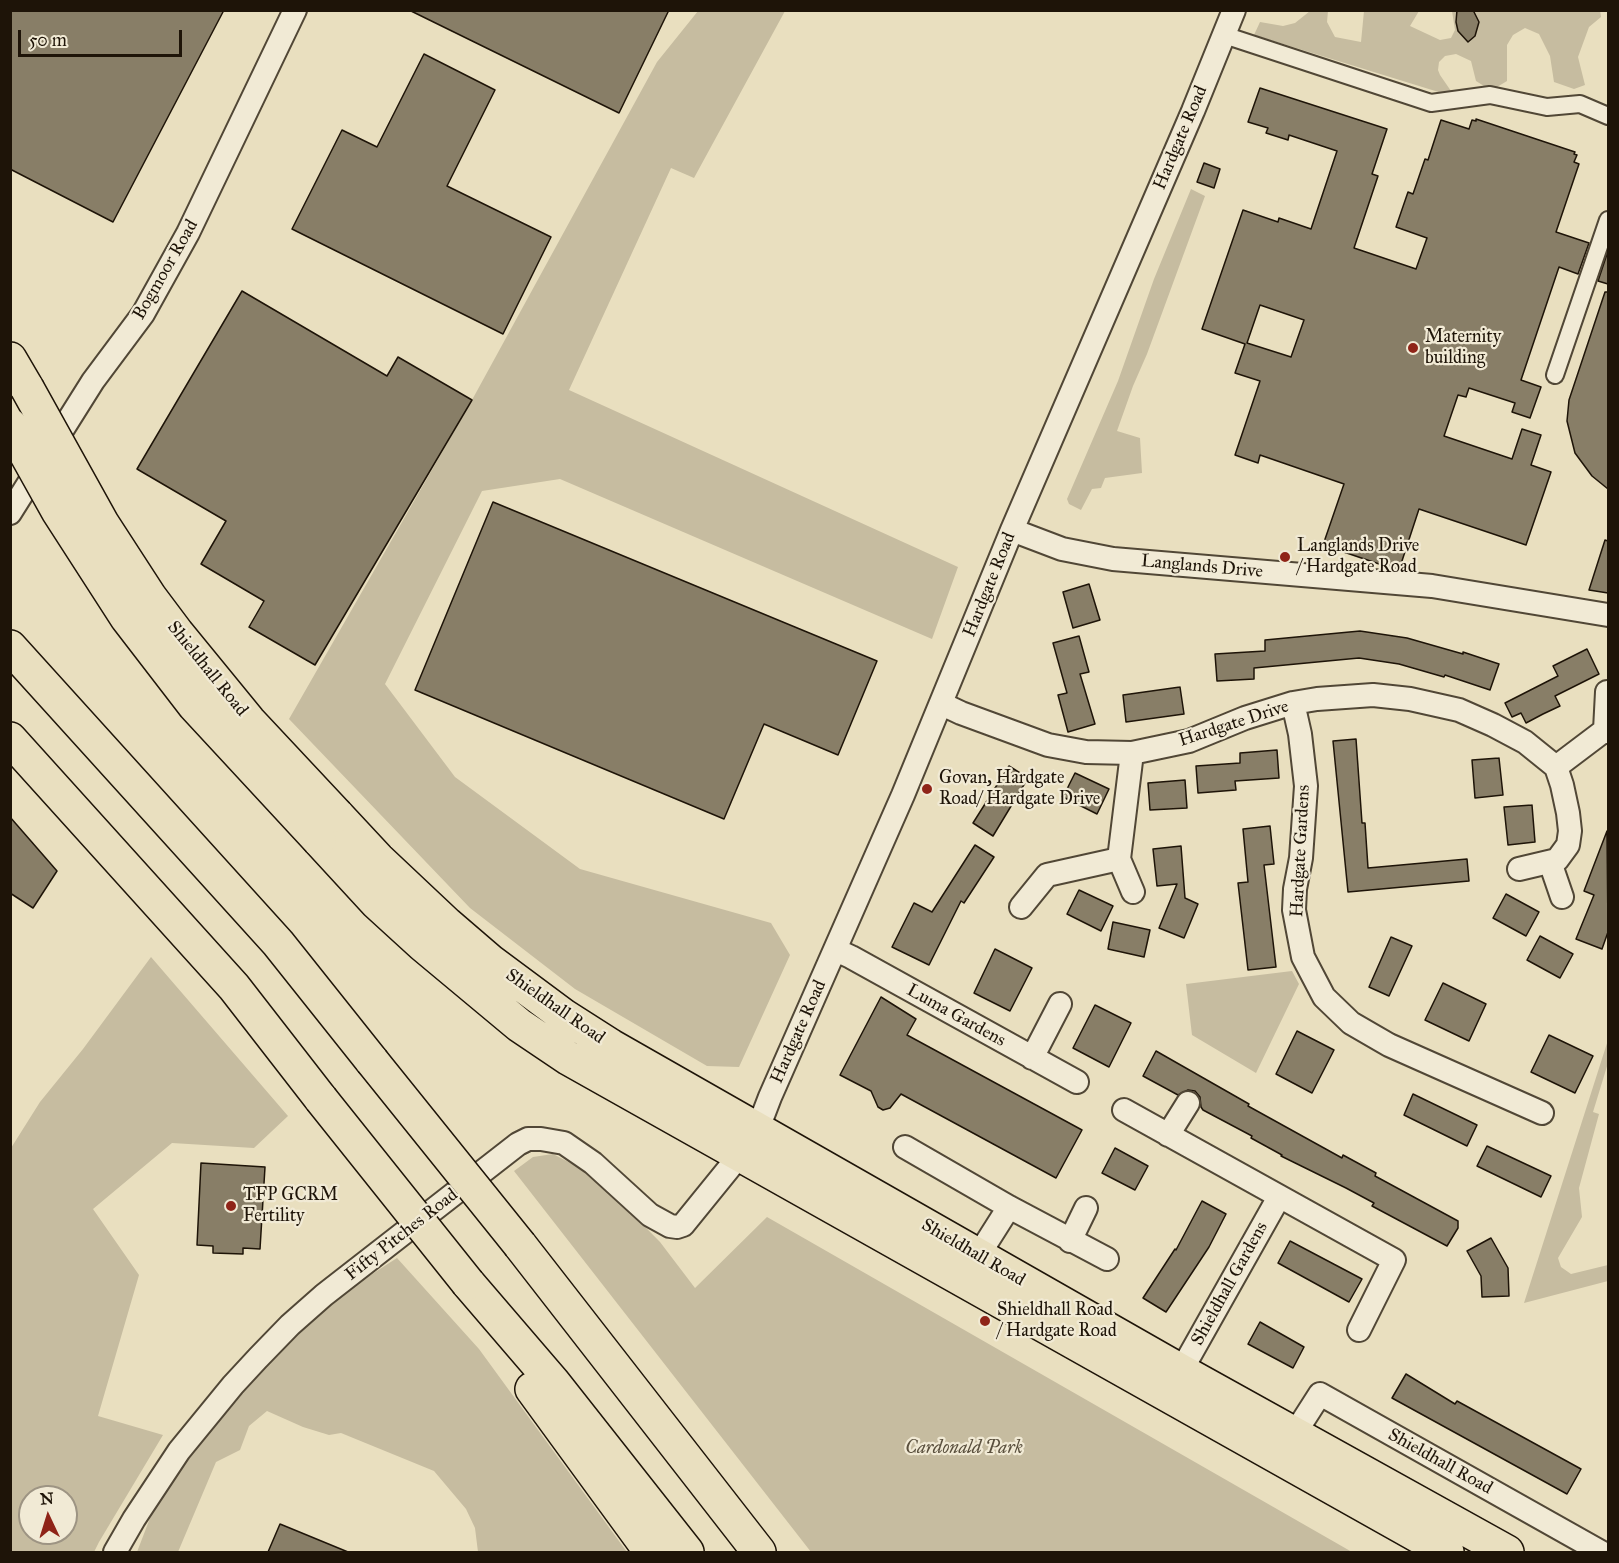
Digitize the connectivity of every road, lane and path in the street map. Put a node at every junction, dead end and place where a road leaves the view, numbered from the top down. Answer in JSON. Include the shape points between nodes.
{"nodes":[{"id":1,"x":295,"y":10,"type":"edge"},
{"id":2,"x":1234,"y":10,"type":"edge"},
{"id":3,"x":1224,"y":35,"type":"junction"},
{"id":4,"x":1608,"y":116,"type":"edge"},
{"id":5,"x":1608,"y":220,"type":"edge"},
{"id":6,"x":10,"y":359,"type":"edge"},
{"id":7,"x":1555,"y":375,"type":"dead end"},
{"id":8,"x":10,"y":425,"type":"edge"},
{"id":9,"x":10,"y":513,"type":"edge"},
{"id":10,"x":1012,"y":530,"type":"junction"},
{"id":11,"x":1608,"y":615,"type":"edge"},
{"id":12,"x":10,"y":646,"type":"edge"},
{"id":13,"x":1607,"y":692,"type":"dead end"},
{"id":14,"x":942,"y":704,"type":"junction"},
{"id":15,"x":1293,"y":704,"type":"junction"},
{"id":16,"x":1607,"y":731,"type":"edge"},
{"id":17,"x":10,"y":738,"type":"edge"},
{"id":18,"x":1132,"y":753,"type":"junction"},
{"id":19,"x":1556,"y":767,"type":"junction"},
{"id":20,"x":328,"y":828,"type":"junction"},
{"id":21,"x":1119,"y":859,"type":"junction"},
{"id":22,"x":1550,"y":862,"type":"junction"},
{"id":23,"x":1520,"y":869,"type":"dead end"},
{"id":24,"x":1133,"y":892,"type":"dead end"},
{"id":25,"x":1562,"y":897,"type":"dead end"},
{"id":26,"x":1022,"y":908,"type":"dead end"},
{"id":27,"x":836,"y":950,"type":"junction"},
{"id":28,"x":1060,"y":1004,"type":"dead end"},
{"id":29,"x":1032,"y":1058,"type":"junction"},
{"id":30,"x":1077,"y":1083,"type":"dead end"},
{"id":31,"x":1188,"y":1103,"type":"dead end"},
{"id":32,"x":1124,"y":1110,"type":"dead end"},
{"id":33,"x":1542,"y":1113,"type":"dead end"},
{"id":34,"x":1168,"y":1135,"type":"junction"},
{"id":35,"x":748,"y":1143,"type":"junction"},
{"id":36,"x":905,"y":1147,"type":"dead end"},
{"id":37,"x":1279,"y":1197,"type":"junction"},
{"id":38,"x":1009,"y":1207,"type":"junction"},
{"id":39,"x":1086,"y":1208,"type":"dead end"},
{"id":40,"x":1070,"y":1241,"type":"junction"},
{"id":41,"x":978,"y":1256,"type":"junction"},
{"id":42,"x":1107,"y":1259,"type":"dead end"},
{"id":43,"x":468,"y":1283,"type":"junction"},
{"id":44,"x":1359,"y":1330,"type":"dead end"},
{"id":45,"x":1180,"y":1371,"type":"junction"},
{"id":46,"x":1286,"y":1446,"type":"junction"},
{"id":47,"x":115,"y":1552,"type":"edge"},
{"id":48,"x":651,"y":1552,"type":"edge"},
{"id":49,"x":687,"y":1552,"type":"edge"},
{"id":50,"x":759,"y":1552,"type":"edge"},
{"id":51,"x":1447,"y":1552,"type":"edge"},
{"id":52,"x":1507,"y":1552,"type":"edge"},
{"id":53,"x":1601,"y":1552,"type":"edge"}],
"edges":[{"from":1,"to":9,"type":"street","name":"Bogmoor Road","via":[[188,233],[149,303],[93,381]]},
{"from":2,"to":3,"type":"street","name":"Hardgate Road"},
{"from":3,"to":4,"type":"street","via":[[1431,103],[1490,95],[1546,107],[1580,104]]},
{"from":3,"to":10,"type":"street","name":"Hardgate Road"},
{"from":5,"to":7,"type":"street"},
{"from":6,"to":20,"type":"main road","name":"Shieldhall Road","bridge":true,"via":[[102,523],[150,597]]},
{"from":8,"to":20,"type":"main road","name":"Shieldhall Road","bridge":true,"via":[[69,530],[134,627],[194,705]]},
{"from":10,"to":11,"type":"street","name":"Langlands Drive","via":[[1062,549],[1113,559],[1432,585]]},
{"from":10,"to":14,"type":"street","name":"Hardgate Road"},
{"from":12,"to":50,"type":"main road","bridge":true,"via":[[278,943]]},
{"from":13,"to":16,"type":"street"},
{"from":14,"to":18,"type":"street","name":"Hardgate Drive","via":[[1048,745],[1086,752]]},
{"from":14,"to":27,"type":"street","name":"Hardgate Road"},
{"from":15,"to":18,"type":"street","name":"Hardgate Drive","via":[[1189,741]]},
{"from":15,"to":19,"type":"street","name":"Hardgate Drive","via":[[1373,695],[1437,704],[1493,725],[1525,742]]},
{"from":15,"to":33,"type":"street","name":"Hardgate Gardens","via":[[1306,786],[1294,910],[1303,957],[1324,997],[1351,1023],[1389,1045]]},
{"from":16,"to":19,"type":"street"},
{"from":17,"to":43,"type":"main road","bridge":true,"via":[[234,987]]},
{"from":18,"to":21,"type":"street"},
{"from":19,"to":22,"type":"street","via":[[1570,831],[1563,852]]},
{"from":20,"to":35,"type":"main road","name":"Shieldhall Road","via":[[377,903],[519,1025],[578,1064]]},
{"from":21,"to":24,"type":"street"},
{"from":21,"to":26,"type":"street","via":[[1047,875]]},
{"from":22,"to":23,"type":"street"},
{"from":22,"to":25,"type":"street"},
{"from":27,"to":29,"type":"street","name":"Luma Gardens"},
{"from":27,"to":35,"type":"street","name":"Hardgate Road"},
{"from":28,"to":29,"type":"street"},
{"from":29,"to":30,"type":"street","name":"Luma Gardens"},
{"from":31,"to":34,"type":"street"},
{"from":32,"to":34,"type":"street"},
{"from":34,"to":37,"type":"street"},
{"from":35,"to":41,"type":"main road","name":"Shieldhall Road"},
{"from":35,"to":46,"type":"main road","name":"Shieldhall Road"},
{"from":35,"to":47,"type":"street","name":"Fifty Pitches Road","via":[[683,1225],[677,1227],[650,1215],[593,1163],[564,1143],[541,1138],[518,1144],[324,1295],[266,1350],[179,1451]]},
{"from":36,"to":38,"type":"street"},
{"from":37,"to":44,"type":"street","via":[[1394,1260]]},
{"from":37,"to":45,"type":"street","name":"Shieldhall Gardens"},
{"from":38,"to":40,"type":"street"},
{"from":38,"to":41,"type":"street"},
{"from":39,"to":40,"type":"street"},
{"from":40,"to":42,"type":"street"},
{"from":41,"to":45,"type":"main road","name":"Shieldhall Road"},
{"from":43,"to":48,"type":"main road","via":[[536,1396]]},
{"from":43,"to":49,"type":"main road","via":[[553,1382]]},
{"from":45,"to":46,"type":"main road","name":"Shieldhall Road"},
{"from":46,"to":51,"type":"main road","name":"Shieldhall Road"},
{"from":46,"to":52,"type":"main road","name":"Shieldhall Road"},
{"from":46,"to":53,"type":"street","name":"Shieldhall Road","via":[[1320,1394]]}]}
